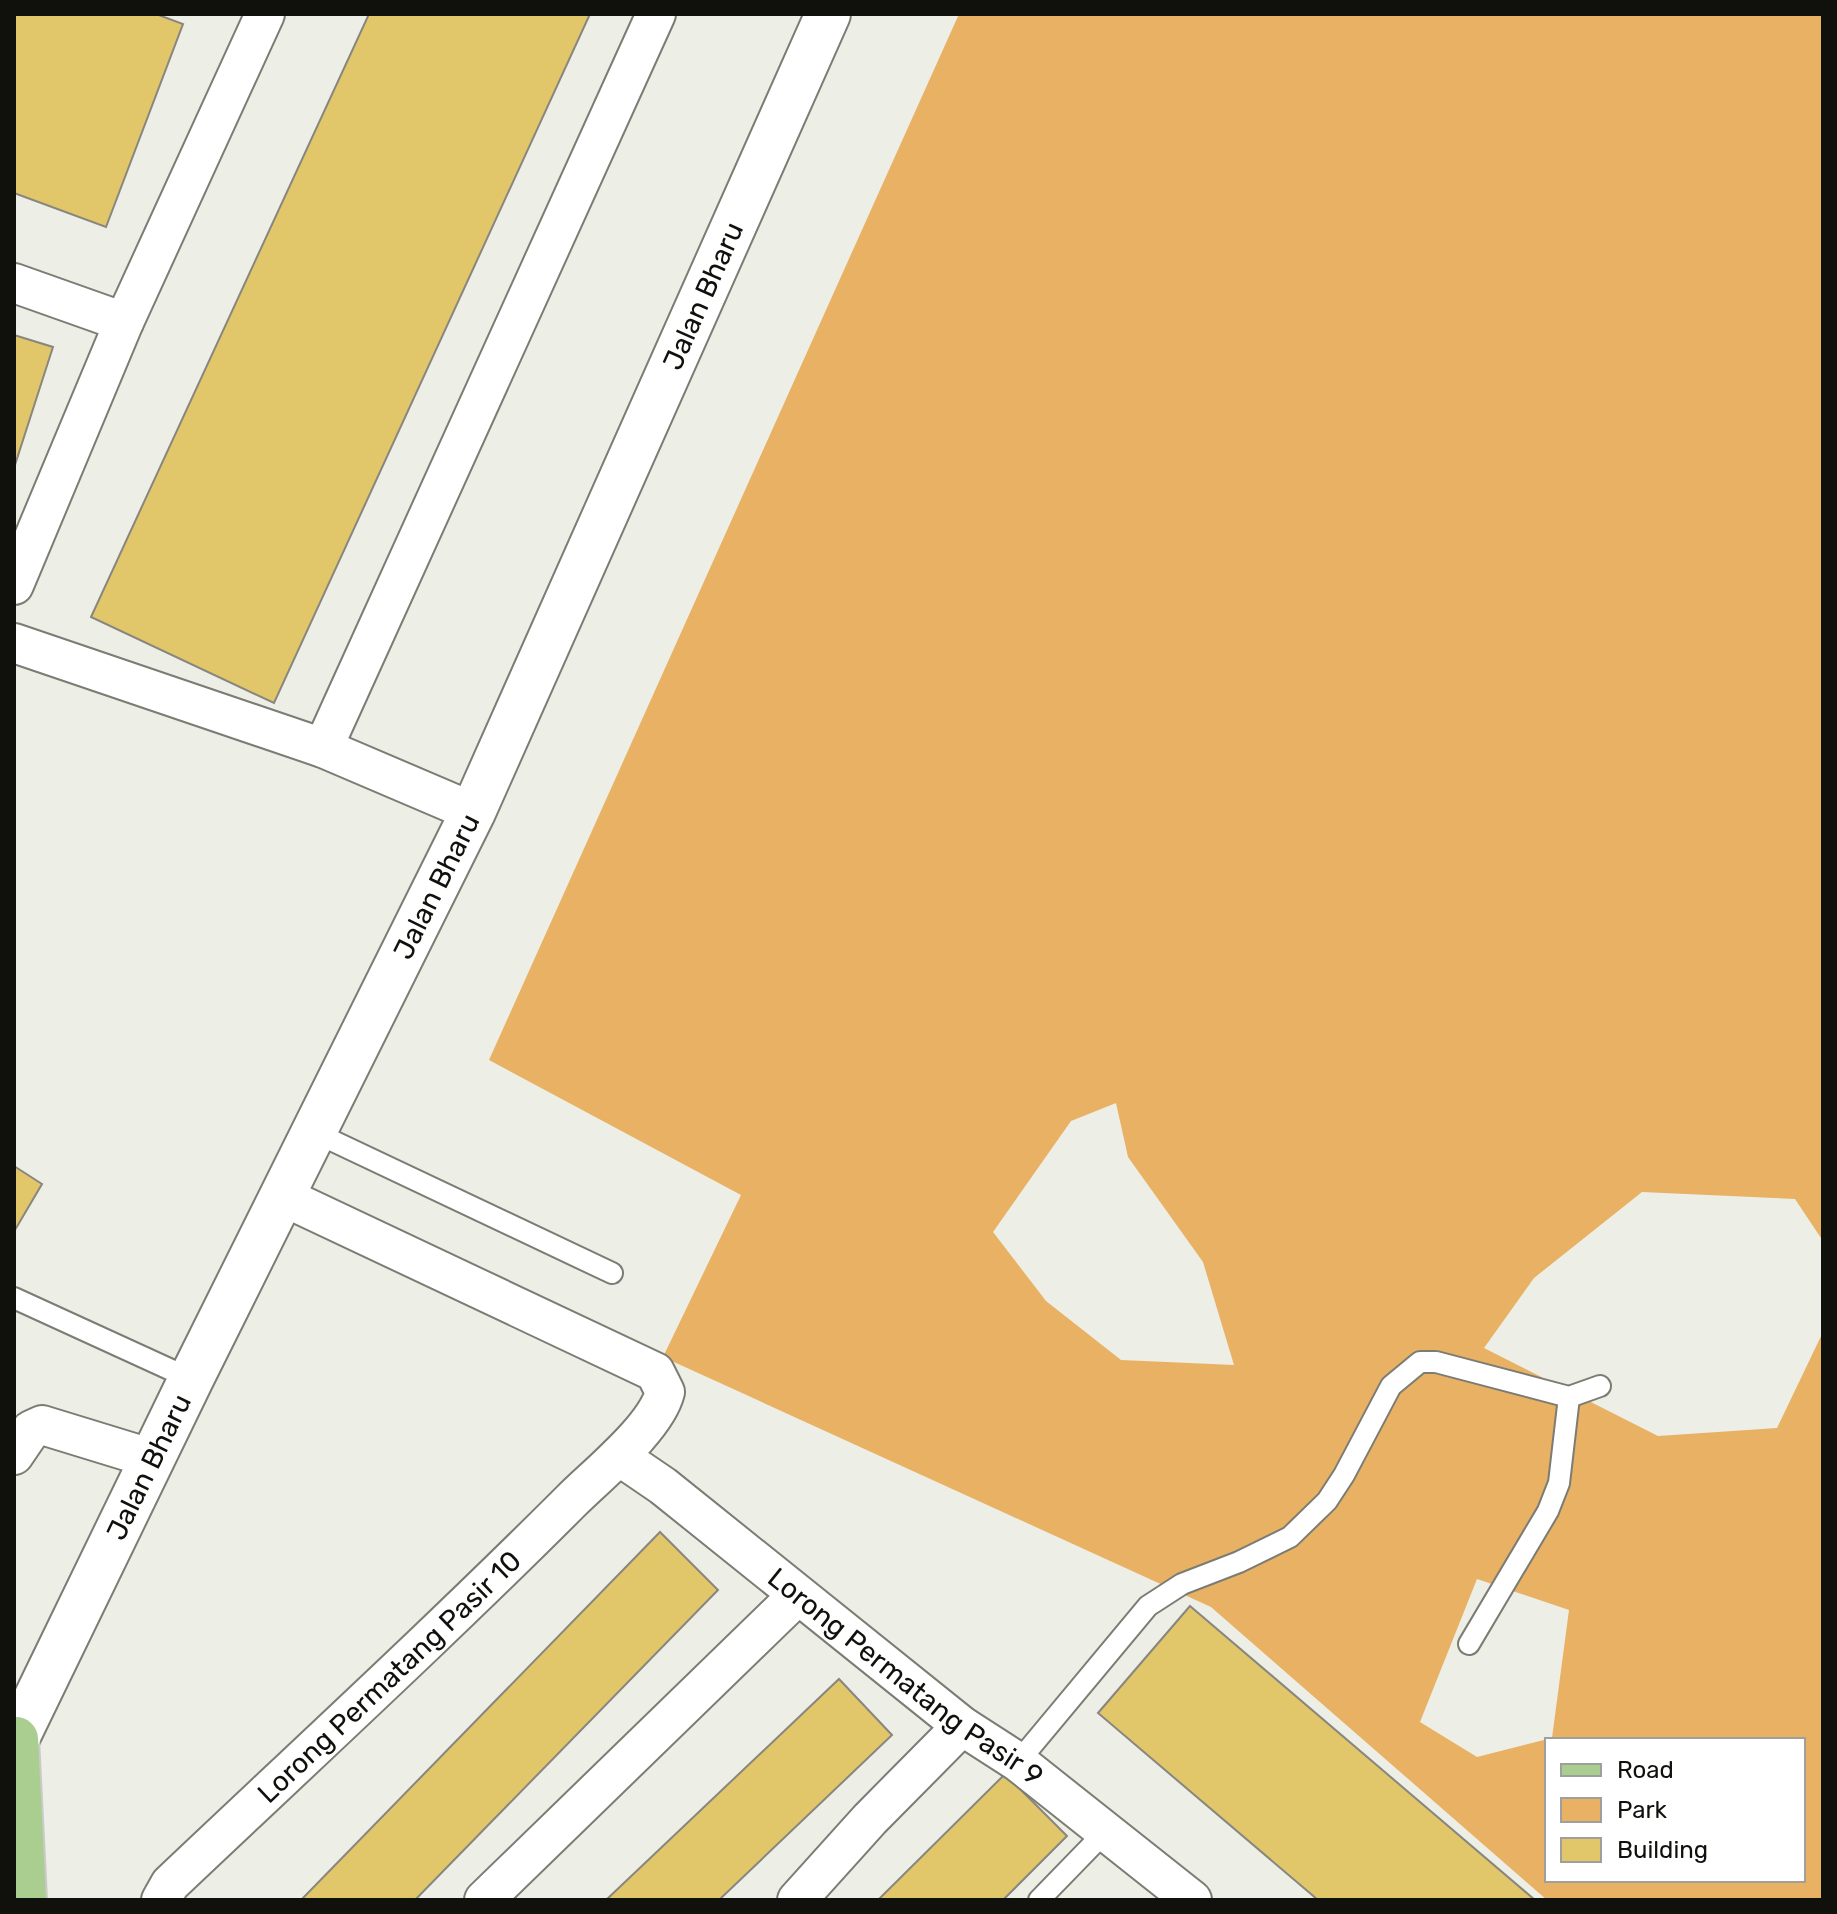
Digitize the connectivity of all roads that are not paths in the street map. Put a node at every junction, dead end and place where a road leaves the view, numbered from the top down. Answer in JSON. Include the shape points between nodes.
{"nodes":[{"id":1,"x":265,"y":14,"type":"edge"},
{"id":2,"x":656,"y":14,"type":"edge"},
{"id":3,"x":828,"y":14,"type":"edge"},
{"id":4,"x":14,"y":283,"type":"edge"},
{"id":5,"x":124,"y":322,"type":"junction"},
{"id":6,"x":14,"y":585,"type":"edge"},
{"id":7,"x":14,"y":643,"type":"edge"},
{"id":8,"x":323,"y":748,"type":"junction"},
{"id":9,"x":473,"y":812,"type":"junction"},
{"id":10,"x":314,"y":1132,"type":"junction"},
{"id":11,"x":282,"y":1196,"type":"junction"},
{"id":12,"x":612,"y":1273,"type":"dead end"},
{"id":13,"x":14,"y":1298,"type":"edge"},
{"id":14,"x":191,"y":1379,"type":"junction"},
{"id":15,"x":1600,"y":1386,"type":"dead end"},
{"id":16,"x":1569,"y":1397,"type":"junction"},
{"id":17,"x":14,"y":1455,"type":"edge"},
{"id":18,"x":619,"y":1456,"type":"junction"},
{"id":19,"x":153,"y":1459,"type":"junction"},
{"id":20,"x":797,"y":1596,"type":"junction"},
{"id":21,"x":1469,"y":1644,"type":"dead end"},
{"id":22,"x":962,"y":1726,"type":"junction"},
{"id":23,"x":15,"y":1742,"type":"edge"},
{"id":24,"x":1018,"y":1762,"type":"junction"},
{"id":25,"x":1107,"y":1830,"type":"junction"},
{"id":26,"x":24,"y":1900,"type":"edge"},
{"id":27,"x":161,"y":1900,"type":"edge"},
{"id":28,"x":484,"y":1900,"type":"edge"},
{"id":29,"x":797,"y":1900,"type":"edge"},
{"id":30,"x":1039,"y":1900,"type":"edge"},
{"id":31,"x":1192,"y":1900,"type":"edge"}],
"edges":[{"from":1,"to":5,"type":"street"},
{"from":2,"to":8,"type":"street"},
{"from":3,"to":9,"type":"main road","name":"Jalan Bharu"},
{"from":4,"to":5,"type":"street"},
{"from":5,"to":6,"type":"street"},
{"from":7,"to":8,"type":"street"},
{"from":8,"to":9,"type":"street"},
{"from":9,"to":10,"type":"main road","name":"Jalan Bharu"},
{"from":10,"to":11,"type":"main road","name":"Jalan Bharu"},
{"from":10,"to":12,"type":"lane"},
{"from":11,"to":14,"type":"main road","name":"Jalan Bharu"},
{"from":11,"to":18,"type":"street","name":"Lorong Permatang Pasir 10","via":[[655,1372],[665,1392],[662,1403]]},
{"from":13,"to":14,"type":"lane"},
{"from":14,"to":19,"type":"main road","name":"Jalan Bharu"},
{"from":15,"to":16,"type":"lane"},
{"from":16,"to":21,"type":"lane","via":[[1559,1483],[1548,1511]]},
{"from":16,"to":24,"type":"lane","via":[[1420,1362],[1391,1386],[1327,1501],[1290,1537],[1182,1584],[1148,1606]]},
{"from":17,"to":19,"type":"street","via":[[31,1430],[42,1425]]},
{"from":18,"to":20,"type":"street","name":"Lorong Permatang Pasir 9"},
{"from":18,"to":27,"type":"street","name":"Lorong Permatang Pasir 10","via":[[170,1884]]},
{"from":19,"to":23,"type":"main road","name":"Jalan Bharu"},
{"from":20,"to":22,"type":"street","name":"Lorong Permatang Pasir 9"},
{"from":20,"to":28,"type":"street"},
{"from":22,"to":24,"type":"street","name":"Lorong Permatang Pasir 9"},
{"from":22,"to":29,"type":"street"},
{"from":23,"to":26,"type":"main road"},
{"from":24,"to":25,"type":"street","name":"Lorong Permatang Pasir 9"},
{"from":25,"to":30,"type":"lane"},
{"from":25,"to":31,"type":"street","name":"Lorong Permatang Pasir 9"}]}
